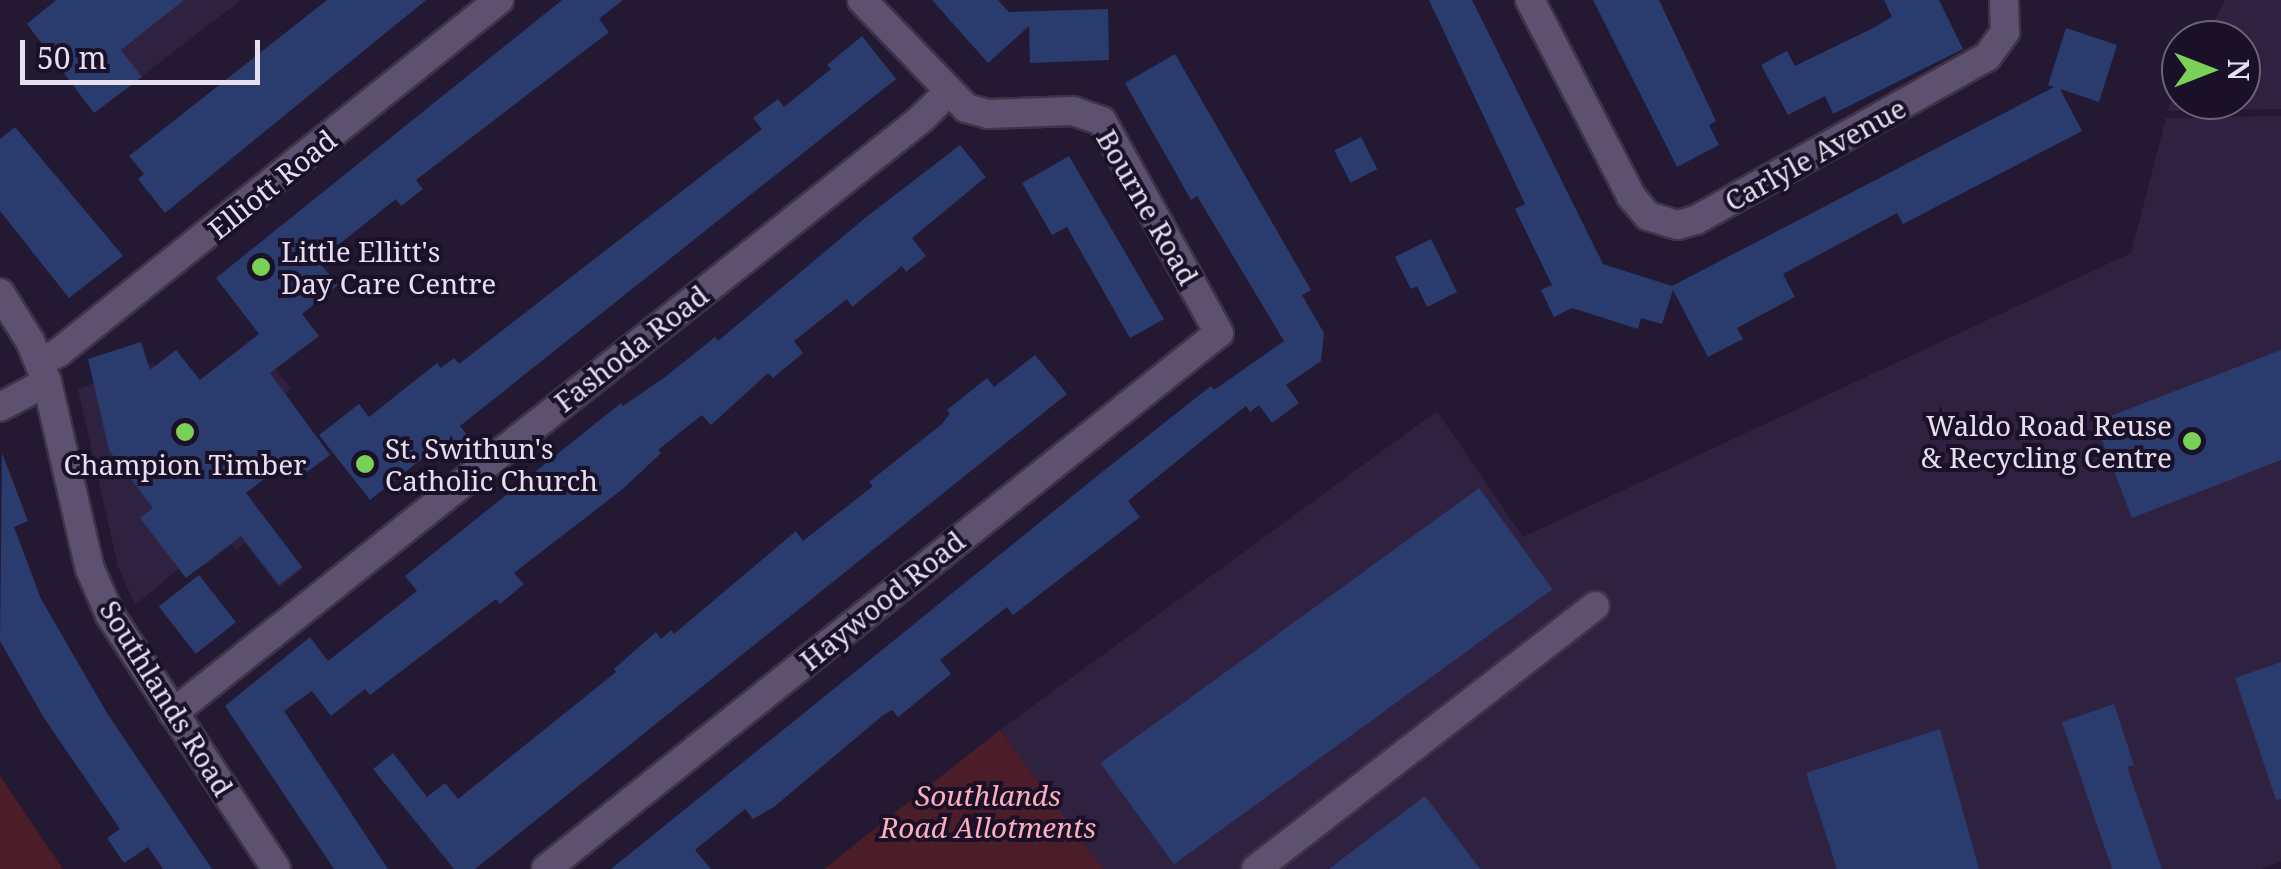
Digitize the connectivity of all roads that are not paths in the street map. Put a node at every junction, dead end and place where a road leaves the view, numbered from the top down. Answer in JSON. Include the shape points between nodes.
{"nodes":[{"id":1,"x":500,"y":0,"type":"edge"},
{"id":2,"x":862,"y":0,"type":"edge"},
{"id":3,"x":1530,"y":0,"type":"edge"},
{"id":4,"x":2004,"y":0,"type":"edge"},
{"id":5,"x":948,"y":93,"type":"junction"},
{"id":6,"x":0,"y":293,"type":"edge"},
{"id":7,"x":1218,"y":333,"type":"joint"},
{"id":8,"x":44,"y":372,"type":"junction"},
{"id":9,"x":0,"y":407,"type":"edge"},
{"id":10,"x":1595,"y":606,"type":"dead end"},
{"id":11,"x":173,"y":714,"type":"junction"},
{"id":12,"x":276,"y":869,"type":"edge"},
{"id":13,"x":546,"y":869,"type":"edge"},
{"id":14,"x":1256,"y":869,"type":"edge"}],
"edges":[{"from":1,"to":8,"type":"street","name":"Elliott Road","via":[[73,341]]},
{"from":2,"to":5,"type":"street","name":"Bourne Road"},
{"from":3,"to":4,"type":"street","name":"Carlyle Avenue","via":[[1631,196],[1661,223],[1696,220],[1987,58],[1998,47],[2008,15]]},
{"from":5,"to":7,"type":"street","name":"Bourne Road","via":[[988,114],[1073,111],[1102,121]]},
{"from":5,"to":11,"type":"street","name":"Fashoda Road"},
{"from":6,"to":8,"type":"street","name":"Southlands Road"},
{"from":7,"to":13,"type":"street","name":"Haywood Road"},
{"from":8,"to":9,"type":"street","name":"Elliott Road"},
{"from":8,"to":11,"type":"street","name":"Southlands Road","via":[[90,569]]},
{"from":10,"to":14,"type":"street"},
{"from":11,"to":12,"type":"street","name":"Southlands Road"}]}
